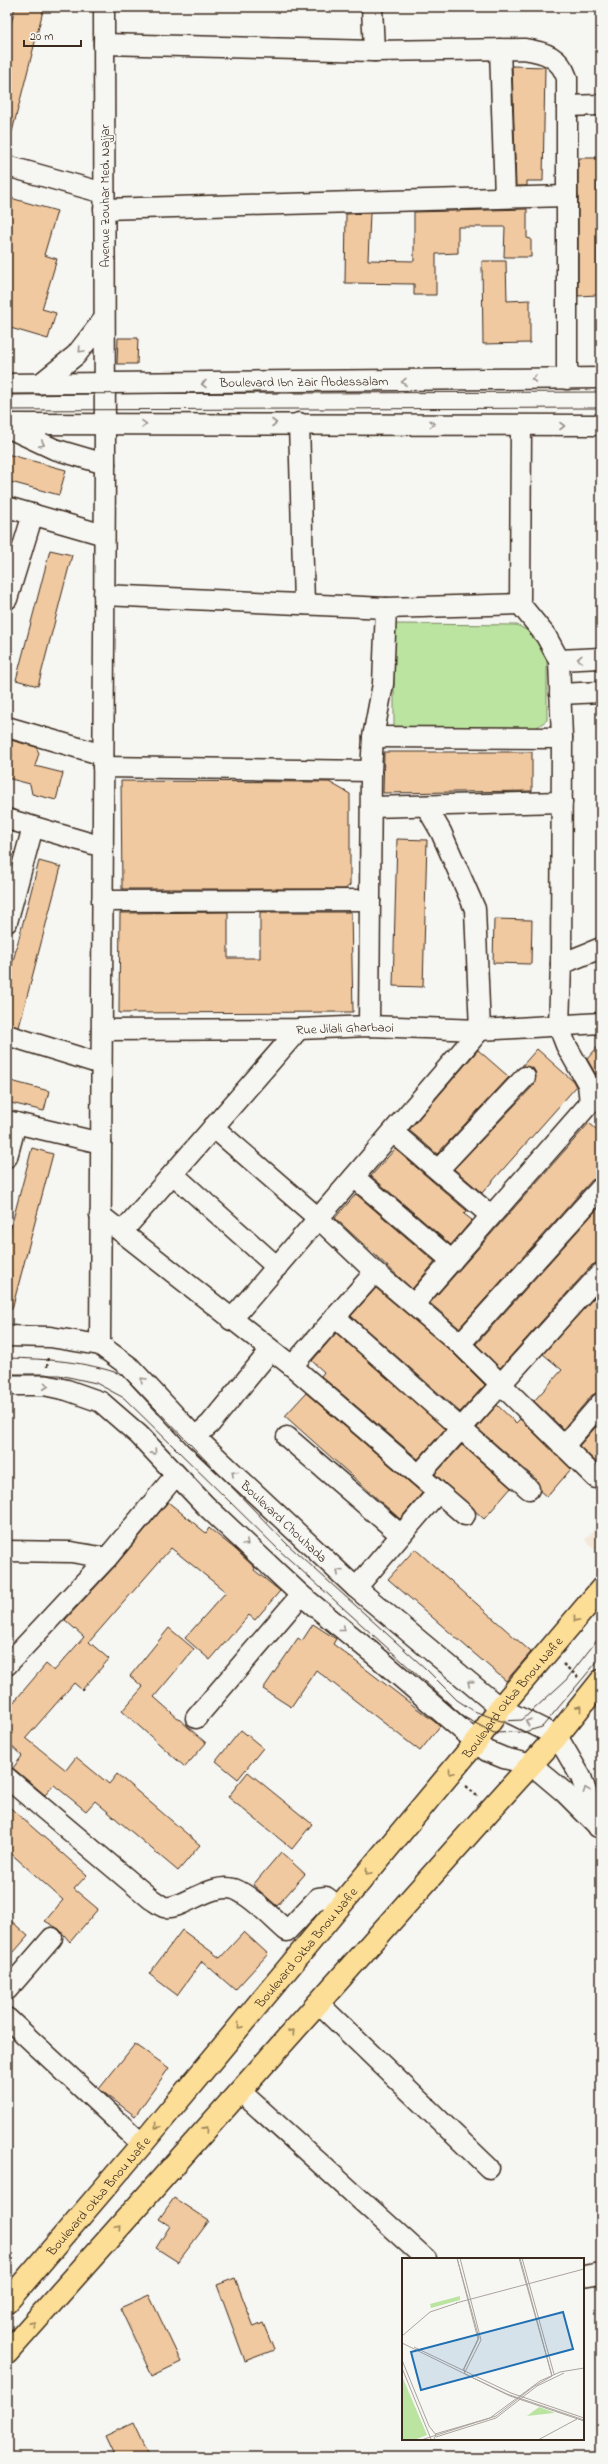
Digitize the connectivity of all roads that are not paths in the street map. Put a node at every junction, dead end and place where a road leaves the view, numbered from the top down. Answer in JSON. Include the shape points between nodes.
{"nodes":[{"id":1,"x":104,"y":7,"type":"edge"},
{"id":2,"x":372,"y":7,"type":"edge"},
{"id":3,"x":104,"y":44,"type":"junction"},
{"id":4,"x":500,"y":49,"type":"junction"},
{"id":5,"x":374,"y":51,"type":"junction"},
{"id":6,"x":601,"y":105,"type":"edge"},
{"id":7,"x":567,"y":106,"type":"junction"},
{"id":8,"x":7,"y":166,"type":"edge"},
{"id":9,"x":567,"y":196,"type":"junction"},
{"id":10,"x":505,"y":197,"type":"junction"},
{"id":11,"x":104,"y":201,"type":"junction"},
{"id":12,"x":104,"y":319,"type":"junction"},
{"id":13,"x":601,"y":378,"type":"edge"},
{"id":14,"x":567,"y":379,"type":"junction"},
{"id":15,"x":7,"y":384,"type":"edge"},
{"id":16,"x":40,"y":384,"type":"junction"},
{"id":17,"x":104,"y":384,"type":"junction"},
{"id":18,"x":299,"y":423,"type":"junction"},
{"id":19,"x":105,"y":425,"type":"junction"},
{"id":20,"x":601,"y":425,"type":"edge"},
{"id":21,"x":7,"y":426,"type":"edge"},
{"id":22,"x":521,"y":426,"type":"junction"},
{"id":23,"x":105,"y":464,"type":"junction"},
{"id":24,"x":7,"y":507,"type":"edge"},
{"id":25,"x":33,"y":514,"type":"junction"},
{"id":26,"x":104,"y":536,"type":"junction"},
{"id":27,"x":104,"y":595,"type":"junction"},
{"id":28,"x":7,"y":599,"type":"edge"},
{"id":29,"x":304,"y":604,"type":"junction"},
{"id":30,"x":520,"y":604,"type":"junction"},
{"id":31,"x":386,"y":608,"type":"junction"},
{"id":32,"x":601,"y":658,"type":"edge"},
{"id":33,"x":559,"y":660,"type":"junction"},
{"id":34,"x":601,"y":692,"type":"edge"},
{"id":35,"x":560,"y":694,"type":"junction"},
{"id":36,"x":7,"y":726,"type":"edge"},
{"id":37,"x":373,"y":737,"type":"junction"},
{"id":38,"x":562,"y":738,"type":"junction"},
{"id":39,"x":103,"y":761,"type":"junction"},
{"id":40,"x":371,"y":771,"type":"junction"},
{"id":41,"x":562,"y":802,"type":"junction"},
{"id":42,"x":426,"y":806,"type":"junction"},
{"id":43,"x":371,"y":807,"type":"junction"},
{"id":44,"x":7,"y":819,"type":"edge"},
{"id":45,"x":33,"y":827,"type":"junction"},
{"id":46,"x":103,"y":847,"type":"junction"},
{"id":47,"x":370,"y":900,"type":"junction"},
{"id":48,"x":102,"y":901,"type":"junction"},
{"id":49,"x":7,"y":922,"type":"edge"},
{"id":50,"x":601,"y":948,"type":"edge"},
{"id":51,"x":561,"y":964,"type":"junction"},
{"id":52,"x":369,"y":1026,"type":"junction"},
{"id":53,"x":597,"y":1026,"type":"edge"},
{"id":54,"x":559,"y":1027,"type":"junction"},
{"id":55,"x":299,"y":1029,"type":"junction"},
{"id":56,"x":102,"y":1030,"type":"junction"},
{"id":57,"x":480,"y":1030,"type":"junction"},
{"id":58,"x":7,"y":1035,"type":"edge"},
{"id":59,"x":101,"y":1064,"type":"junction"},
{"id":60,"x":525,"y":1077,"type":"dead end"},
{"id":61,"x":595,"y":1109,"type":"edge"},
{"id":62,"x":12,"y":1122,"type":"edge"},
{"id":63,"x":213,"y":1127,"type":"junction"},
{"id":64,"x":393,"y":1132,"type":"junction"},
{"id":65,"x":101,"y":1143,"type":"junction"},
{"id":66,"x":7,"y":1157,"type":"edge"},
{"id":67,"x":438,"y":1170,"type":"junction"},
{"id":68,"x":173,"y":1174,"type":"junction"},
{"id":69,"x":354,"y":1177,"type":"junction"},
{"id":70,"x":601,"y":1188,"type":"edge"},
{"id":71,"x":100,"y":1215,"type":"junction"},
{"id":72,"x":490,"y":1215,"type":"junction"},
{"id":73,"x":318,"y":1218,"type":"junction"},
{"id":74,"x":122,"y":1232,"type":"junction"},
{"id":75,"x":452,"y":1261,"type":"junction"},
{"id":76,"x":277,"y":1267,"type":"junction"},
{"id":77,"x":375,"y":1272,"type":"junction"},
{"id":78,"x":598,"y":1284,"type":"edge"},
{"id":79,"x":414,"y":1304,"type":"junction"},
{"id":80,"x":335,"y":1317,"type":"junction"},
{"id":81,"x":231,"y":1320,"type":"junction"},
{"id":82,"x":7,"y":1336,"type":"edge"},
{"id":83,"x":460,"y":1344,"type":"junction"},
{"id":84,"x":100,"y":1345,"type":"junction"},
{"id":85,"x":270,"y":1351,"type":"junction"},
{"id":86,"x":292,"y":1366,"type":"junction"},
{"id":87,"x":7,"y":1385,"type":"edge"},
{"id":88,"x":500,"y":1385,"type":"junction"},
{"id":89,"x":601,"y":1403,"type":"edge"},
{"id":90,"x":461,"y":1428,"type":"junction"},
{"id":91,"x":195,"y":1437,"type":"junction"},
{"id":92,"x":287,"y":1437,"type":"dead end"},
{"id":93,"x":563,"y":1447,"type":"junction"},
{"id":94,"x":419,"y":1475,"type":"junction"},
{"id":95,"x":175,"y":1476,"type":"junction"},
{"id":96,"x":601,"y":1478,"type":"edge"},
{"id":97,"x":529,"y":1488,"type":"dead end"},
{"id":98,"x":438,"y":1492,"type":"junction"},
{"id":99,"x":464,"y":1515,"type":"dead end"},
{"id":100,"x":400,"y":1535,"type":"junction"},
{"id":101,"x":7,"y":1551,"type":"edge"},
{"id":102,"x":107,"y":1558,"type":"junction"},
{"id":103,"x":356,"y":1588,"type":"junction"},
{"id":104,"x":601,"y":1589,"type":"edge"},
{"id":105,"x":301,"y":1595,"type":"junction"},
{"id":106,"x":7,"y":1665,"type":"edge"},
{"id":107,"x":597,"y":1686,"type":"edge"},
{"id":108,"x":500,"y":1708,"type":"junction"},
{"id":109,"x":196,"y":1718,"type":"dead end"},
{"id":110,"x":557,"y":1736,"type":"junction"},
{"id":111,"x":476,"y":1742,"type":"junction"},
{"id":112,"x":532,"y":1765,"type":"junction"},
{"id":113,"x":7,"y":1778,"type":"edge"},
{"id":114,"x":600,"y":1829,"type":"edge"},
{"id":115,"x":339,"y":1907,"type":"junction"},
{"id":116,"x":287,"y":1931,"type":"junction"},
{"id":117,"x":52,"y":1938,"type":"dead end"},
{"id":118,"x":305,"y":1948,"type":"junction"},
{"id":119,"x":7,"y":1990,"type":"edge"},
{"id":120,"x":318,"y":2004,"type":"junction"},
{"id":121,"x":7,"y":2018,"type":"edge"},
{"id":122,"x":240,"y":2091,"type":"junction"},
{"id":123,"x":142,"y":2144,"type":"junction"},
{"id":124,"x":489,"y":2168,"type":"dead end"},
{"id":125,"x":425,"y":2258,"type":"edge"},
{"id":126,"x":601,"y":2273,"type":"edge"},
{"id":127,"x":584,"y":2276,"type":"edge"},
{"id":128,"x":7,"y":2302,"type":"edge"},
{"id":129,"x":7,"y":2353,"type":"edge"}],
"edges":[{"from":1,"to":3,"type":"street","name":"Avenue Zouhar Med. Najjar"},
{"from":2,"to":5,"type":"street"},
{"from":3,"to":5,"type":"street"},
{"from":3,"to":11,"type":"street","name":"Avenue Zouhar Med. Najjar"},
{"from":4,"to":5,"type":"street"},
{"from":4,"to":7,"type":"street","via":[[540,51],[553,56],[563,66],[567,78]]},
{"from":4,"to":10,"type":"street"},
{"from":6,"to":7,"type":"street"},
{"from":7,"to":9,"type":"street"},
{"from":8,"to":11,"type":"street"},
{"from":9,"to":10,"type":"street"},
{"from":9,"to":14,"type":"street"},
{"from":10,"to":11,"type":"street"},
{"from":11,"to":12,"type":"street","name":"Avenue Zouhar Med. Najjar"},
{"from":12,"to":16,"type":"street","one_way":true,"via":[[76,355]]},
{"from":12,"to":17,"type":"street","name":"Avenue Zouhar Med. Najjar"},
{"from":13,"to":14,"type":"street","name":"Boulevard Ibn Zair Abdessalam"},
{"from":14,"to":17,"type":"street","name":"Boulevard Ibn Zair Abdessalam","one_way":true},
{"from":15,"to":16,"type":"street","name":"Boulevard Ibn Zair Abdessalam"},
{"from":16,"to":17,"type":"street","name":"Boulevard Ibn Zair Abdessalam"},
{"from":17,"to":19,"type":"street","name":"Avenue Zouhar Med. Najjar"},
{"from":19,"to":18,"type":"street","one_way":true},
{"from":18,"to":22,"type":"street","one_way":true},
{"from":18,"to":29,"type":"street"},
{"from":19,"to":21,"type":"street"},
{"from":19,"to":23,"type":"street","name":"Avenue Zouhar Med. Najjar"},
{"from":22,"to":20,"type":"street","one_way":true},
{"from":21,"to":23,"type":"street","one_way":true,"via":[[54,449]]},
{"from":22,"to":30,"type":"street"},
{"from":23,"to":26,"type":"street","name":"Avenue Zouhar Med. Najjar"},
{"from":24,"to":25,"type":"street"},
{"from":25,"to":26,"type":"street"},
{"from":25,"to":28,"type":"street"},
{"from":26,"to":27,"type":"street","name":"Avenue Zouhar Med. Najjar"},
{"from":27,"to":29,"type":"street"},
{"from":27,"to":39,"type":"street","name":"Avenue Zouhar Med. Najjar"},
{"from":29,"to":31,"type":"street"},
{"from":30,"to":31,"type":"street"},
{"from":30,"to":33,"type":"street","via":[[543,631]]},
{"from":31,"to":37,"type":"street","via":[[383,684]]},
{"from":32,"to":33,"type":"street","one_way":true},
{"from":33,"to":35,"type":"street"},
{"from":34,"to":35,"type":"street"},
{"from":35,"to":38,"type":"street"},
{"from":36,"to":39,"type":"street"},
{"from":37,"to":38,"type":"street"},
{"from":37,"to":40,"type":"street"},
{"from":38,"to":41,"type":"street"},
{"from":39,"to":40,"type":"street"},
{"from":39,"to":46,"type":"street","name":"Avenue Zouhar Med. Najjar"},
{"from":40,"to":43,"type":"street"},
{"from":41,"to":42,"type":"street"},
{"from":41,"to":51,"type":"street"},
{"from":42,"to":43,"type":"street"},
{"from":42,"to":57,"type":"street","via":[[441,832],[475,909]]},
{"from":43,"to":47,"type":"street"},
{"from":44,"to":45,"type":"street"},
{"from":45,"to":46,"type":"street"},
{"from":45,"to":49,"type":"street"},
{"from":46,"to":48,"type":"street","name":"Avenue Zouhar Med. Najjar"},
{"from":47,"to":48,"type":"street"},
{"from":47,"to":52,"type":"street"},
{"from":48,"to":56,"type":"street","name":"Avenue Zouhar Med. Najjar"},
{"from":50,"to":51,"type":"street"},
{"from":51,"to":54,"type":"street"},
{"from":52,"to":55,"type":"street","name":"Rue Jilali Gharbaoi"},
{"from":52,"to":57,"type":"street","name":"Rue Jilali Gharbaoi"},
{"from":53,"to":54,"type":"street","name":"Rue Jilali Gharbaoi"},
{"from":54,"to":57,"type":"street","name":"Rue Jilali Gharbaoi"},
{"from":54,"to":61,"type":"street","via":[[588,1084]]},
{"from":55,"to":56,"type":"street","name":"Rue Jilali Gharbaoi"},
{"from":55,"to":63,"type":"street"},
{"from":56,"to":59,"type":"street","name":"Avenue Zouhar Med. Najjar"},
{"from":57,"to":64,"type":"street"},
{"from":58,"to":59,"type":"street"},
{"from":59,"to":65,"type":"street","name":"Avenue Zouhar Med. Najjar"},
{"from":60,"to":67,"type":"street"},
{"from":61,"to":72,"type":"street"},
{"from":62,"to":65,"type":"street"},
{"from":62,"to":66,"type":"street"},
{"from":63,"to":68,"type":"street"},
{"from":63,"to":73,"type":"street"},
{"from":64,"to":67,"type":"street"},
{"from":64,"to":69,"type":"street"},
{"from":65,"to":71,"type":"street","name":"Avenue Zouhar Med. Najjar"},
{"from":67,"to":72,"type":"street"},
{"from":68,"to":74,"type":"street"},
{"from":68,"to":76,"type":"street"},
{"from":69,"to":73,"type":"street"},
{"from":69,"to":75,"type":"street"},
{"from":70,"to":83,"type":"street"},
{"from":71,"to":74,"type":"street"},
{"from":71,"to":84,"type":"street","name":"Avenue Zouhar Med. Najjar"},
{"from":72,"to":75,"type":"street"},
{"from":73,"to":76,"type":"street"},
{"from":73,"to":77,"type":"street"},
{"from":74,"to":81,"type":"street"},
{"from":75,"to":79,"type":"street"},
{"from":76,"to":81,"type":"street"},
{"from":77,"to":79,"type":"street"},
{"from":77,"to":80,"type":"street"},
{"from":78,"to":88,"type":"street"},
{"from":79,"to":83,"type":"street"},
{"from":80,"to":86,"type":"street"},
{"from":80,"to":90,"type":"street"},
{"from":81,"to":85,"type":"street"},
{"from":82,"to":84,"type":"street","name":"Boulevard Chouhada","via":[[50,1337]]},
{"from":83,"to":88,"type":"street"},
{"from":91,"to":84,"type":"street","name":"Boulevard Chouhada","one_way":true,"via":[[130,1367]]},
{"from":85,"to":86,"type":"street"},
{"from":85,"to":91,"type":"street","via":[[210,1424]]},
{"from":86,"to":94,"type":"street"},
{"from":87,"to":95,"type":"street","one_way":true,"via":[[44,1385],[101,1402],[139,1435]]},
{"from":88,"to":90,"type":"street"},
{"from":88,"to":93,"type":"street"},
{"from":89,"to":93,"type":"street"},
{"from":90,"to":94,"type":"street"},
{"from":90,"to":97,"type":"street"},
{"from":103,"to":91,"type":"street","name":"Boulevard Chouhada","one_way":true},
{"from":92,"to":100,"type":"street"},
{"from":93,"to":96,"type":"street","via":[[596,1478]]},
{"from":94,"to":98,"type":"street"},
{"from":95,"to":102,"type":"street"},
{"from":95,"to":105,"type":"street","one_way":true},
{"from":98,"to":99,"type":"street"},
{"from":98,"to":100,"type":"street"},
{"from":100,"to":103,"type":"street"},
{"from":101,"to":102,"type":"street","via":[[71,1552]]},
{"from":102,"to":106,"type":"street"},
{"from":108,"to":103,"type":"street","name":"Boulevard Chouhada","one_way":true},
{"from":104,"to":108,"type":"main road","name":"Boulevard Okba Bnou Nafie","one_way":true},
{"from":105,"to":109,"type":"street"},
{"from":105,"to":111,"type":"street","one_way":true},
{"from":110,"to":107,"type":"main road","one_way":true},
{"from":110,"to":108,"type":"street","name":"Boulevard Chouhada","one_way":true},
{"from":108,"to":111,"type":"main road","name":"Boulevard Okba Bnou Nafie"},
{"from":110,"to":112,"type":"main road"},
{"from":114,"to":110,"type":"street","one_way":true,"via":[[581,1777]]},
{"from":111,"to":112,"type":"street","via":[[487,1751],[504,1758]]},
{"from":111,"to":115,"type":"main road","name":"Boulevard Okba Bnou Nafie","one_way":true},
{"from":112,"to":114,"type":"street","via":[[564,1792]]},
{"from":112,"to":120,"type":"main road"},
{"from":113,"to":116,"type":"street","via":[[151,1899],[163,1906],[177,1905],[201,1894],[233,1889],[243,1894]]},
{"from":115,"to":116,"type":"street","via":[[326,1897],[318,1898]]},
{"from":115,"to":118,"type":"main road","name":"Boulevard Okba Bnou Nafie"},
{"from":116,"to":118,"type":"street"},
{"from":117,"to":119,"type":"street"},
{"from":118,"to":123,"type":"main road","name":"Boulevard Okba Bnou Nafie","one_way":true},
{"from":122,"to":120,"type":"main road","one_way":true},
{"from":120,"to":124,"type":"street"},
{"from":121,"to":123,"type":"street"},
{"from":122,"to":125,"type":"street"},
{"from":129,"to":122,"type":"main road","one_way":true},
{"from":123,"to":128,"type":"main road","name":"Boulevard Okba Bnou Nafie"},
{"from":126,"to":127,"type":"street"}]}
